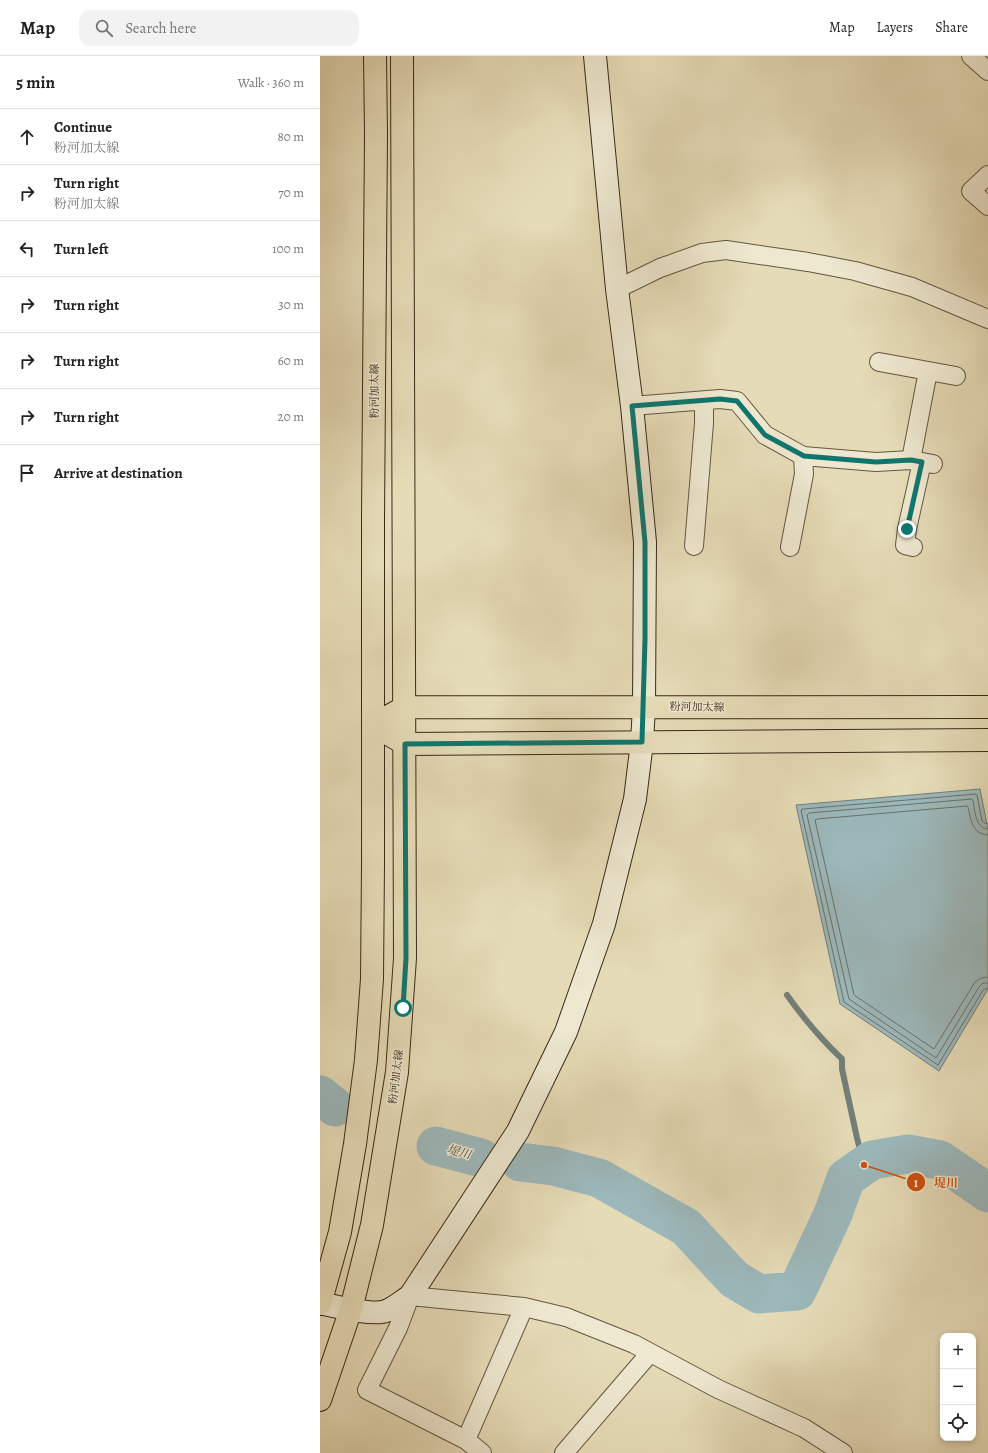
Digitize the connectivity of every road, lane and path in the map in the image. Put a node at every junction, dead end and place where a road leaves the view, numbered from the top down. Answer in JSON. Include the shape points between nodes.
{"nodes":[{"id":1,"x":375,"y":56,"type":"edge"},
{"id":2,"x":402,"y":56,"type":"edge"},
{"id":3,"x":595,"y":56,"type":"edge"},
{"id":4,"x":971,"y":56,"type":"edge"},
{"id":5,"x":988,"y":71,"type":"edge"},
{"id":6,"x":988,"y":175,"type":"edge"},
{"id":7,"x":988,"y":206,"type":"edge"},
{"id":8,"x":617,"y":289,"type":"junction"},
{"id":9,"x":988,"y":319,"type":"edge"},
{"id":10,"x":879,"y":362,"type":"dead end"},
{"id":11,"x":928,"y":371,"type":"junction"},
{"id":12,"x":956,"y":376,"type":"dead end"},
{"id":13,"x":704,"y":401,"type":"junction"},
{"id":14,"x":632,"y":406,"type":"junction"},
{"id":15,"x":804,"y":456,"type":"junction"},
{"id":16,"x":922,"y":462,"type":"junction"},
{"id":17,"x":694,"y":546,"type":"dead end"},
{"id":18,"x":790,"y":547,"type":"dead end"},
{"id":19,"x":913,"y":547,"type":"dead end"},
{"id":20,"x":405,"y":707,"type":"junction"},
{"id":21,"x":644,"y":707,"type":"junction"},
{"id":22,"x":988,"y":707,"type":"edge"},
{"id":23,"x":373,"y":725,"type":"junction"},
{"id":24,"x":988,"y":740,"type":"edge"},
{"id":25,"x":642,"y":742,"type":"junction"},
{"id":26,"x":405,"y":744,"type":"junction"},
{"id":27,"x":410,"y":1296,"type":"junction"},
{"id":28,"x":320,"y":1304,"type":"edge"},
{"id":29,"x":524,"y":1307,"type":"junction"},
{"id":30,"x":351,"y":1309,"type":"junction"},
{"id":31,"x":650,"y":1353,"type":"junction"},
{"id":32,"x":320,"y":1400,"type":"edge"},
{"id":33,"x":466,"y":1440,"type":"junction"},
{"id":34,"x":482,"y":1453,"type":"edge"},
{"id":35,"x":564,"y":1453,"type":"edge"},
{"id":36,"x":843,"y":1453,"type":"edge"}],
"edges":[{"from":1,"to":23,"type":"main road","name":"粉河加太線"},
{"from":2,"to":20,"type":"main road","name":"粉河加太線"},
{"from":3,"to":8,"type":"street"},
{"from":4,"to":5,"type":"street"},
{"from":6,"to":7,"type":"street","via":[[971,191]]},
{"from":8,"to":9,"type":"street","via":[[660,268],[702,254],[726,250],[854,271],[912,287]]},
{"from":8,"to":14,"type":"street"},
{"from":10,"to":11,"type":"street"},
{"from":11,"to":12,"type":"street"},
{"from":11,"to":16,"type":"street"},
{"from":13,"to":14,"type":"street"},
{"from":13,"to":15,"type":"street","via":[[737,401],[765,435]]},
{"from":13,"to":17,"type":"street"},
{"from":14,"to":21,"type":"street","via":[[645,542]]},
{"from":15,"to":16,"type":"street","via":[[876,462]]},
{"from":15,"to":18,"type":"street","via":[[804,474]]},
{"from":16,"to":19,"type":"street","via":[[905,545]]},
{"from":20,"to":21,"type":"main road","name":"粉河加太線"},
{"from":20,"to":23,"type":"main road","name":"粉河加太線"},
{"from":20,"to":26,"type":"main road","name":"粉河加太線"},
{"from":21,"to":22,"type":"main road","name":"粉河加太線"},
{"from":21,"to":25,"type":"street"},
{"from":23,"to":26,"type":"main road"},
{"from":23,"to":28,"type":"main road","name":"粉河加太線","via":[[372,979],[366,1060],[340,1232]]},
{"from":24,"to":25,"type":"main road"},
{"from":25,"to":26,"type":"main road"},
{"from":25,"to":27,"type":"street","via":[[635,799],[604,924],[566,1032],[518,1131]]},
{"from":26,"to":30,"type":"main road","name":"粉河加太線","via":[[406,958],[398,1065],[372,1225]]},
{"from":27,"to":29,"type":"street"},
{"from":27,"to":30,"type":"street","via":[[385,1311]]},
{"from":27,"to":33,"type":"street","via":[[398,1328],[366,1390]]},
{"from":28,"to":30,"type":"street"},
{"from":29,"to":31,"type":"street","via":[[566,1317]]},
{"from":29,"to":33,"type":"street"},
{"from":30,"to":32,"type":"main road","name":"粉河加太線"},
{"from":31,"to":35,"type":"street"},
{"from":31,"to":36,"type":"street","via":[[718,1389],[804,1428]]},
{"from":33,"to":34,"type":"street"}]}
